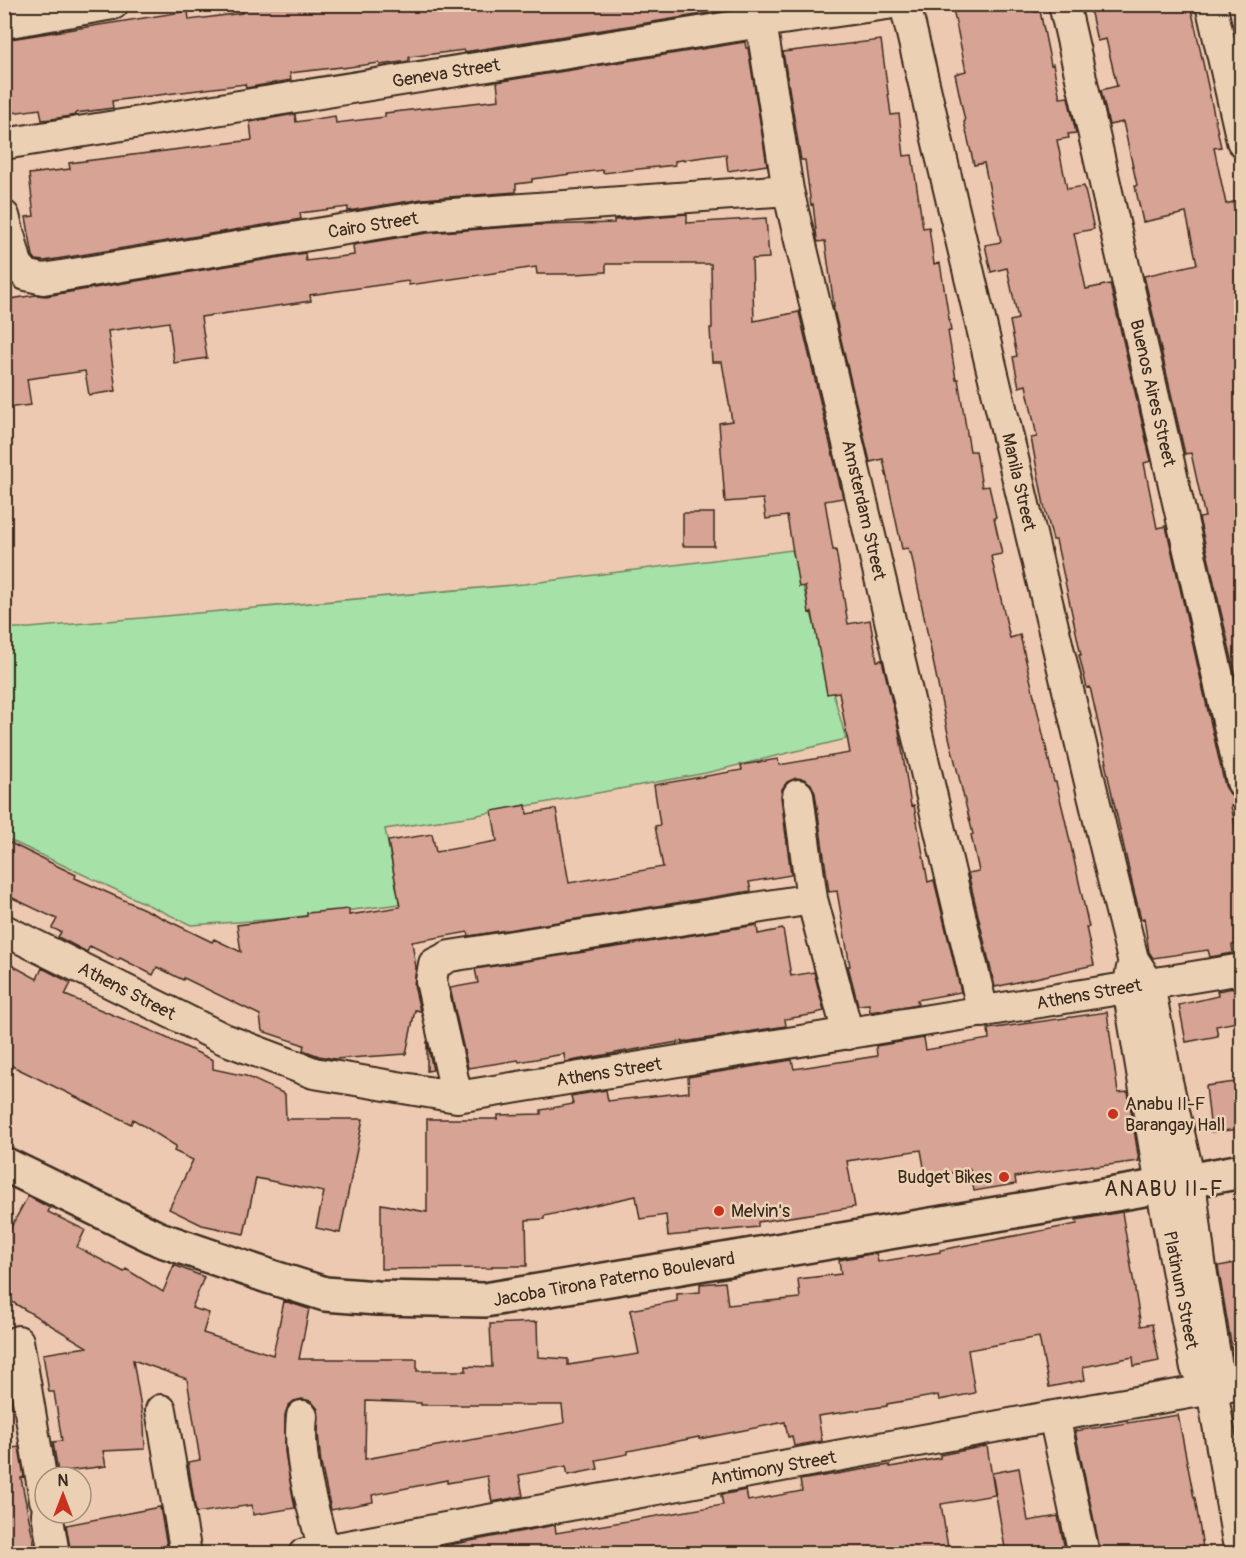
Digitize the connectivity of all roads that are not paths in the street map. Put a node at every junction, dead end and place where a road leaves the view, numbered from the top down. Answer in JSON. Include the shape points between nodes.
{"nodes":[{"id":1,"x":113,"y":4,"type":"edge"},
{"id":2,"x":887,"y":4,"type":"edge"},
{"id":3,"x":905,"y":4,"type":"edge"},
{"id":4,"x":1064,"y":4,"type":"edge"},
{"id":5,"x":1210,"y":4,"type":"edge"},
{"id":6,"x":759,"y":13,"type":"edge"},
{"id":7,"x":4,"y":23,"type":"edge"},
{"id":8,"x":1242,"y":141,"type":"edge"},
{"id":9,"x":4,"y":144,"type":"edge"},
{"id":10,"x":788,"y":190,"type":"junction"},
{"id":11,"x":4,"y":216,"type":"edge"},
{"id":12,"x":1242,"y":782,"type":"edge"},
{"id":13,"x":798,"y":795,"type":"dead end"},
{"id":14,"x":812,"y":899,"type":"junction"},
{"id":15,"x":4,"y":930,"type":"edge"},
{"id":16,"x":1242,"y":969,"type":"edge"},
{"id":17,"x":1139,"y":986,"type":"junction"},
{"id":18,"x":983,"y":1012,"type":"junction"},
{"id":19,"x":848,"y":1034,"type":"junction"},
{"id":20,"x":457,"y":1097,"type":"junction"},
{"id":21,"x":4,"y":1164,"type":"edge"},
{"id":22,"x":1242,"y":1171,"type":"edge"},
{"id":23,"x":1175,"y":1184,"type":"junction"},
{"id":24,"x":18,"y":1341,"type":"dead end"},
{"id":25,"x":1242,"y":1384,"type":"edge"},
{"id":26,"x":1212,"y":1389,"type":"junction"},
{"id":27,"x":161,"y":1410,"type":"dead end"},
{"id":28,"x":302,"y":1416,"type":"dead end"},
{"id":29,"x":1054,"y":1416,"type":"junction"},
{"id":30,"x":39,"y":1465,"type":"edge"},
{"id":31,"x":49,"y":1525,"type":"edge"},
{"id":32,"x":314,"y":1552,"type":"edge"},
{"id":33,"x":54,"y":1554,"type":"edge"},
{"id":34,"x":186,"y":1554,"type":"edge"},
{"id":35,"x":1084,"y":1554,"type":"edge"},
{"id":36,"x":1240,"y":1554,"type":"edge"}],
"edges":[{"from":1,"to":7,"type":"street"},
{"from":2,"to":6,"type":"street","name":"Geneva Street"},
{"from":3,"to":17,"type":"street","name":"Manila Street"},
{"from":4,"to":12,"type":"street","name":"Buenos Aires Street"},
{"from":5,"to":8,"type":"street"},
{"from":6,"to":9,"type":"street","name":"Geneva Street"},
{"from":6,"to":10,"type":"street","name":"Amsterdam Street"},
{"from":10,"to":11,"type":"street","name":"Cairo Street","via":[[425,216],[43,279],[26,275],[17,264]]},
{"from":10,"to":18,"type":"street","name":"Amsterdam Street"},
{"from":13,"to":14,"type":"street"},
{"from":14,"to":19,"type":"street"},
{"from":14,"to":20,"type":"street","via":[[450,956],[435,964],[431,981]]},
{"from":15,"to":20,"type":"street","name":"Athens Street","via":[[234,1043],[314,1072]]},
{"from":16,"to":17,"type":"street","name":"Athens Street"},
{"from":17,"to":18,"type":"street","name":"Athens Street"},
{"from":17,"to":23,"type":"street","name":"Manila Street","via":[[1167,1081]]},
{"from":18,"to":19,"type":"street","name":"Athens Street"},
{"from":19,"to":20,"type":"street","name":"Athens Street"},
{"from":21,"to":23,"type":"street","name":"Jacoba Tirona Paterno Boulevard","via":[[159,1239],[325,1294],[485,1300]]},
{"from":22,"to":23,"type":"street","name":"Jacoba Tirona Paterno Boulevard"},
{"from":23,"to":26,"type":"street","name":"Platinum Street","via":[[1200,1263],[1217,1367]]},
{"from":24,"to":30,"type":"street"},
{"from":25,"to":26,"type":"street","name":"Antimony Street"},
{"from":26,"to":29,"type":"street","name":"Antimony Street"},
{"from":26,"to":36,"type":"street","name":"Platinum Street"},
{"from":27,"to":34,"type":"street"},
{"from":28,"to":32,"type":"street"},
{"from":29,"to":32,"type":"street","name":"Antimony Street"},
{"from":29,"to":35,"type":"street"},
{"from":31,"to":33,"type":"street"}]}
